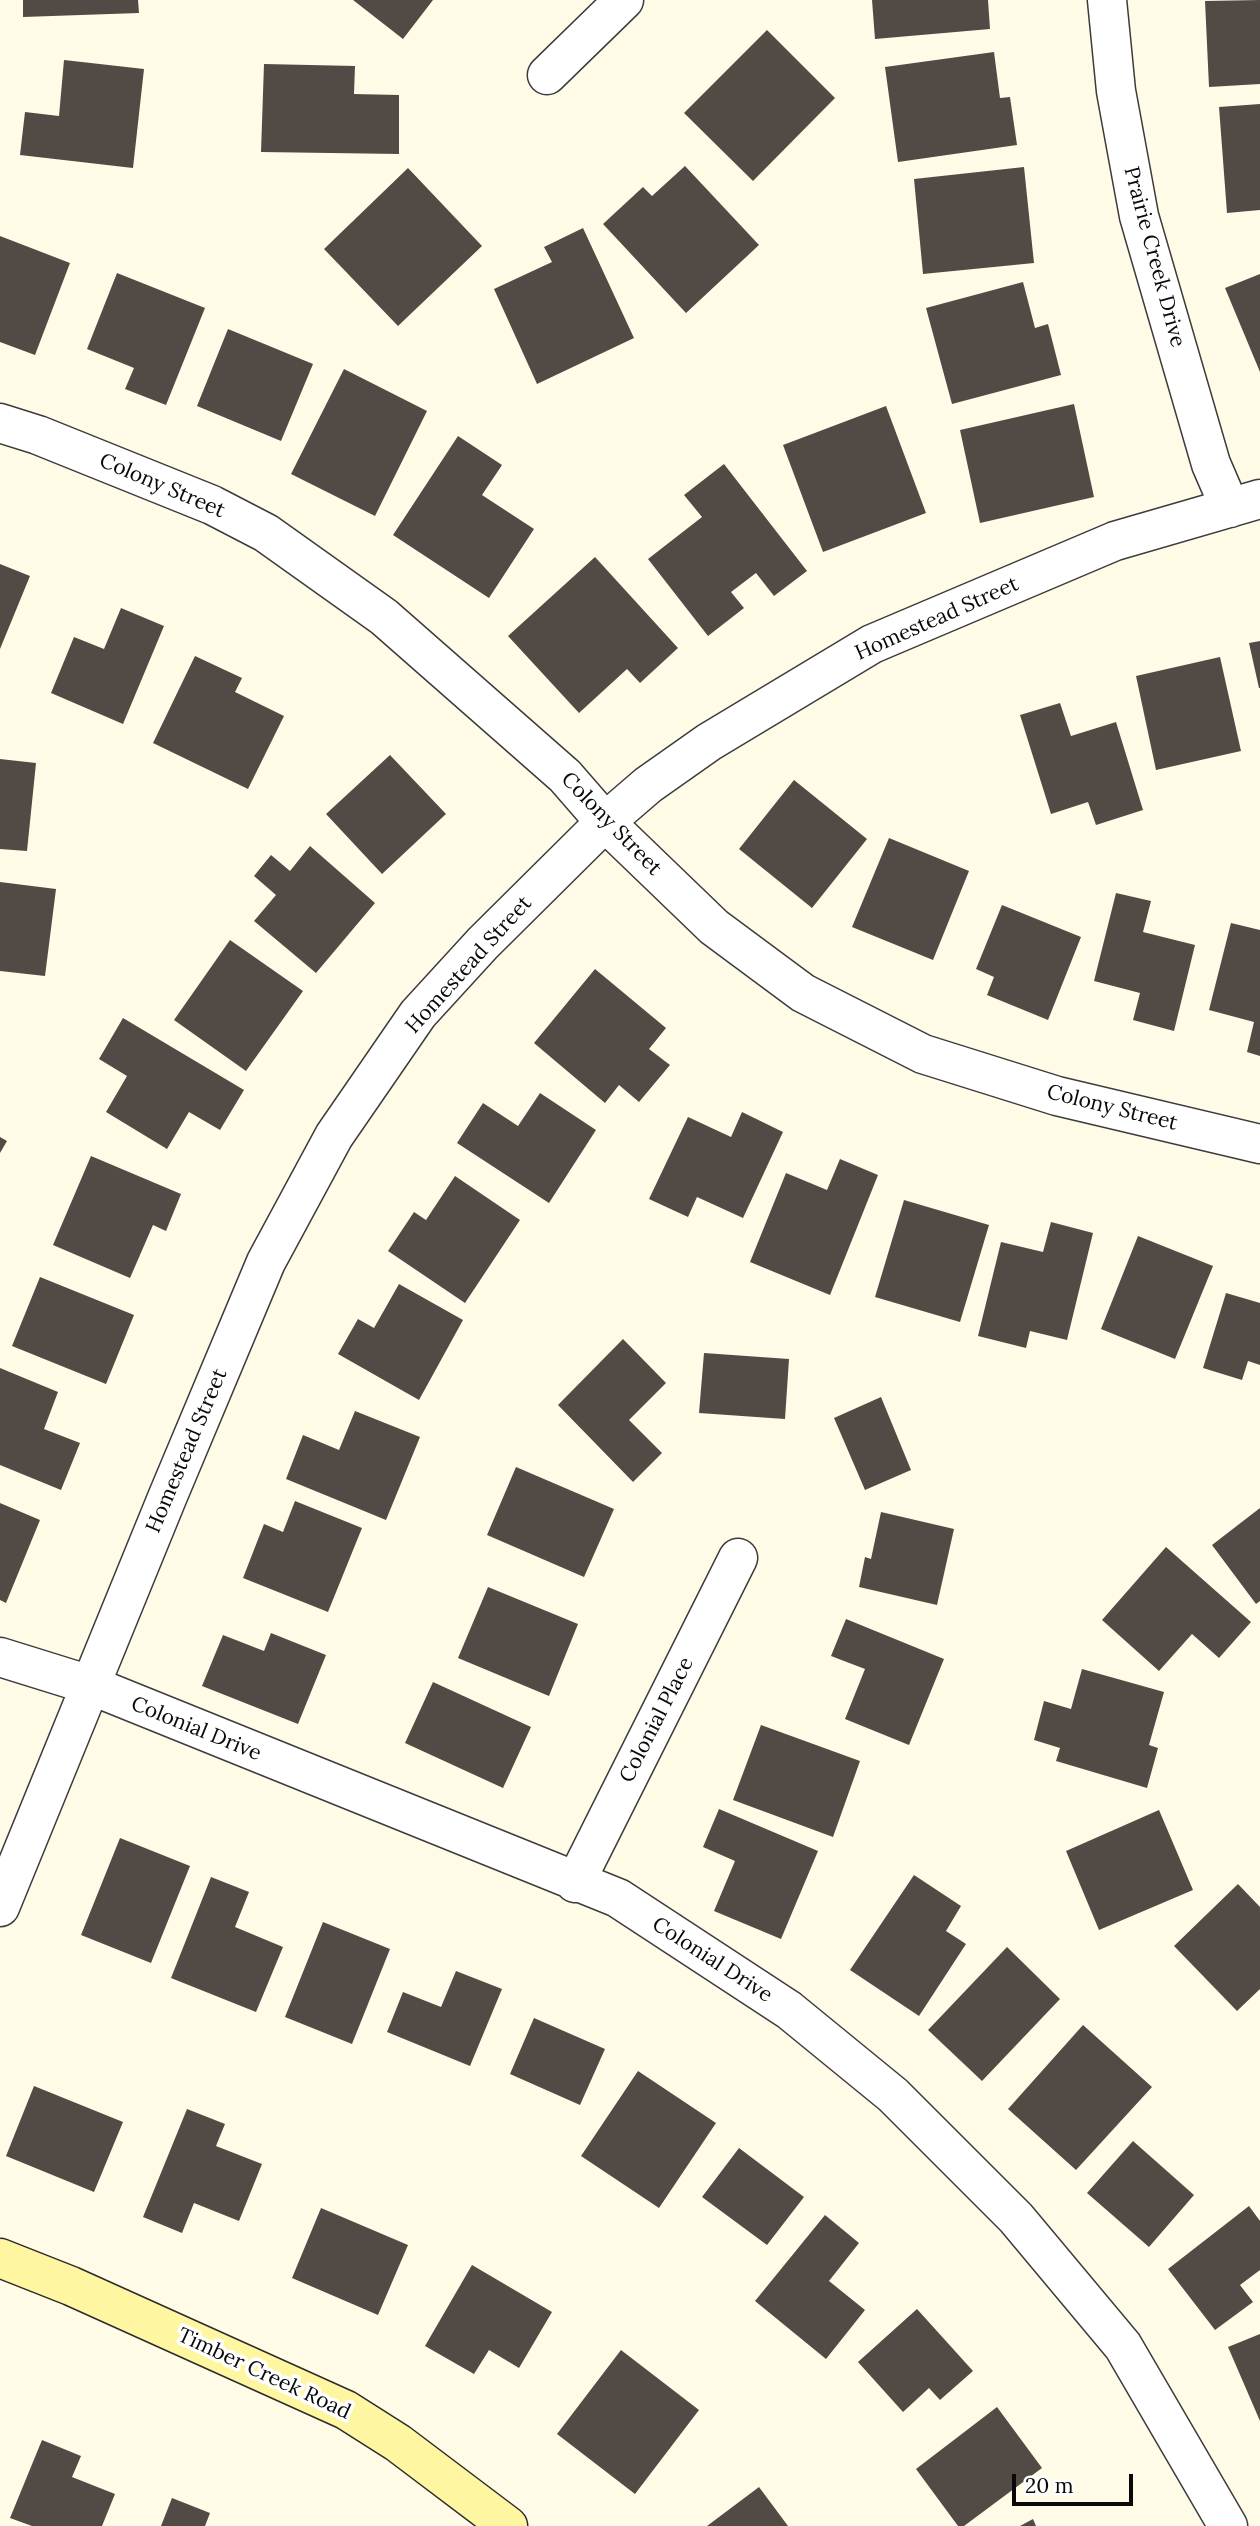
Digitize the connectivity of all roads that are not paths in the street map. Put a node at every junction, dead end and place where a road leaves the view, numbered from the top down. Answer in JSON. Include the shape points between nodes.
{"nodes":[{"id":1,"x":624,"y":0,"type":"edge"},
{"id":2,"x":1107,"y":0,"type":"edge"},
{"id":3,"x":547,"y":75,"type":"dead end"},
{"id":4,"x":0,"y":423,"type":"edge"},
{"id":5,"x":1245,"y":504,"type":"edge"},
{"id":6,"x":605,"y":822,"type":"junction"},
{"id":7,"x":1260,"y":1144,"type":"edge"},
{"id":8,"x":738,"y":1558,"type":"dead end"},
{"id":9,"x":0,"y":1657,"type":"edge"},
{"id":10,"x":90,"y":1685,"type":"junction"},
{"id":11,"x":575,"y":1883,"type":"junction"},
{"id":12,"x":0,"y":1907,"type":"edge"},
{"id":13,"x":0,"y":2258,"type":"edge"},
{"id":14,"x":508,"y":2526,"type":"edge"},
{"id":15,"x":1228,"y":2526,"type":"edge"}],
"edges":[{"from":1,"to":3,"type":"street"},
{"from":2,"to":5,"type":"street","name":"Prairie Creek Drive","via":[[1116,91],[1139,216],[1212,464]]},
{"from":4,"to":6,"type":"street","name":"Colony Street","via":[[212,505],[267,533],[384,617],[565,776]]},
{"from":5,"to":6,"type":"street","name":"Homestead Street","via":[[1115,541],[872,644],[709,742]]},
{"from":6,"to":7,"type":"street","name":"Colony Street","via":[[714,927],[803,993],[923,1054],[1058,1096]]},
{"from":6,"to":10,"type":"street","name":"Homestead Street","via":[[418,1014],[334,1136],[266,1262]]},
{"from":8,"to":11,"type":"street","name":"Colonial Place"},
{"from":9,"to":10,"type":"street","name":"Colonial Drive"},
{"from":10,"to":11,"type":"street","name":"Colonial Drive"},
{"from":10,"to":12,"type":"street","name":"Homestead Street"},
{"from":11,"to":15,"type":"street","name":"Colonial Drive","via":[[618,1898],[789,2010],[902,2104],[1016,2218],[1123,2346]]},
{"from":13,"to":14,"type":"street","name":"Timber Creek Road","via":[[346,2410]]}]}
